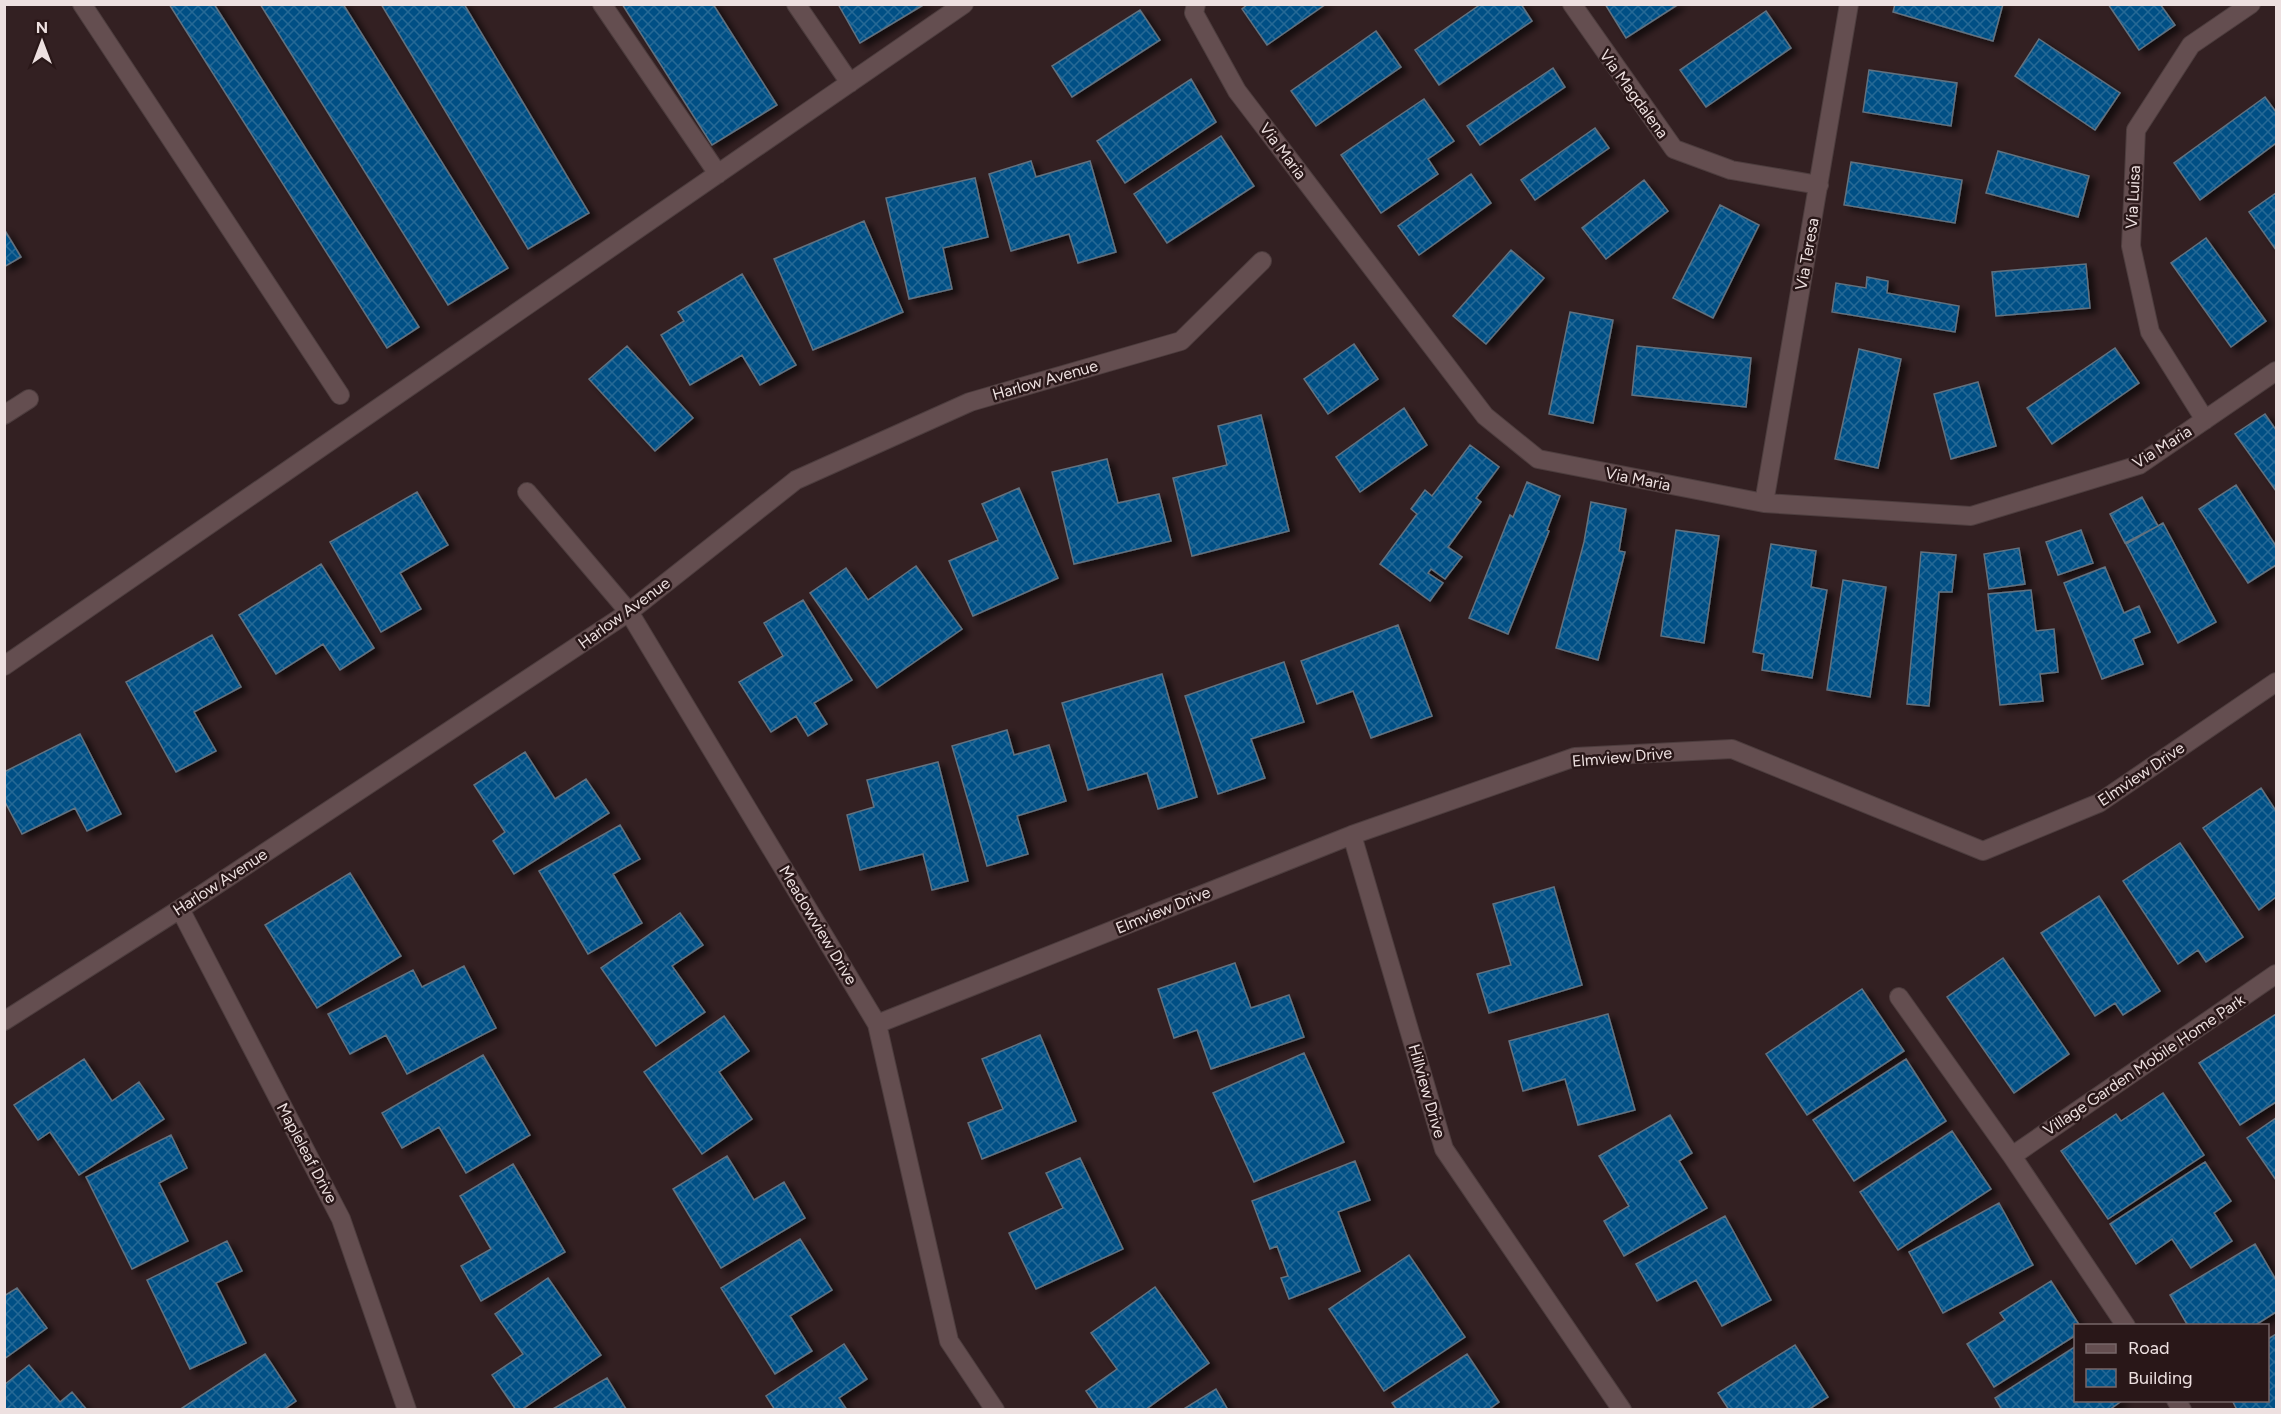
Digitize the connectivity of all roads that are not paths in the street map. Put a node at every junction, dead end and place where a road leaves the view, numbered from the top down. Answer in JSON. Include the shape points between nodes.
{"nodes":[{"id":1,"x":82,"y":4,"type":"edge"},
{"id":2,"x":602,"y":4,"type":"edge"},
{"id":3,"x":796,"y":4,"type":"edge"},
{"id":4,"x":964,"y":4,"type":"edge"},
{"id":5,"x":1197,"y":4,"type":"edge"},
{"id":6,"x":1572,"y":4,"type":"edge"},
{"id":7,"x":1850,"y":4,"type":"edge"},
{"id":8,"x":2251,"y":4,"type":"edge"},
{"id":9,"x":850,"y":83,"type":"junction"},
{"id":10,"x":718,"y":174,"type":"junction"},
{"id":11,"x":1819,"y":185,"type":"junction"},
{"id":12,"x":1262,"y":261,"type":"dead end"},
{"id":13,"x":2277,"y":371,"type":"edge"},
{"id":14,"x":340,"y":395,"type":"dead end"},
{"id":15,"x":29,"y":399,"type":"dead end"},
{"id":16,"x":4,"y":415,"type":"edge"},
{"id":17,"x":2205,"y":420,"type":"junction"},
{"id":18,"x":527,"y":492,"type":"dead end"},
{"id":19,"x":1764,"y":503,"type":"junction"},
{"id":20,"x":629,"y":612,"type":"junction"},
{"id":21,"x":4,"y":666,"type":"edge"},
{"id":22,"x":2277,"y":682,"type":"edge"},
{"id":23,"x":1352,"y":835,"type":"junction"},
{"id":24,"x":180,"y":909,"type":"junction"},
{"id":25,"x":2277,"y":974,"type":"edge"},
{"id":26,"x":1899,"y":997,"type":"dead end"},
{"id":27,"x":4,"y":1021,"type":"edge"},
{"id":28,"x":878,"y":1024,"type":"junction"},
{"id":29,"x":2012,"y":1156,"type":"junction"},
{"id":30,"x":2125,"y":1324,"type":"edge"},
{"id":31,"x":407,"y":1410,"type":"edge"},
{"id":32,"x":995,"y":1410,"type":"edge"},
{"id":33,"x":1622,"y":1410,"type":"edge"}],
"edges":[{"from":1,"to":14,"type":"street"},
{"from":2,"to":10,"type":"street"},
{"from":3,"to":9,"type":"street"},
{"from":4,"to":9,"type":"street"},
{"from":5,"to":19,"type":"street","name":"Via Maria","via":[[1194,13],[1237,91],[1485,416],[1538,459]]},
{"from":6,"to":11,"type":"street","name":"Via Magdalena","via":[[1674,149],[1731,170]]},
{"from":7,"to":11,"type":"street","name":"Via Teresa"},
{"from":8,"to":17,"type":"street","name":"Via Luisa","via":[[2191,45],[2136,130],[2131,246],[2150,332]]},
{"from":9,"to":10,"type":"street"},
{"from":10,"to":21,"type":"street"},
{"from":11,"to":19,"type":"street","name":"Via Teresa"},
{"from":12,"to":20,"type":"street","name":"Harlow Avenue","via":[[1181,341],[970,402],[795,480]]},
{"from":13,"to":17,"type":"street","name":"Via Maria"},
{"from":15,"to":16,"type":"street"},
{"from":17,"to":19,"type":"street","name":"Via Maria","via":[[2139,465],[1971,516]]},
{"from":18,"to":20,"type":"street","name":"Meadowview Drive"},
{"from":20,"to":24,"type":"street","name":"Harlow Avenue"},
{"from":20,"to":28,"type":"street","name":"Meadowview Drive"},
{"from":22,"to":23,"type":"street","name":"Elmview Drive","via":[[2099,803],[1983,851],[1732,749],[1575,757]]},
{"from":23,"to":28,"type":"street","name":"Elmview Drive"},
{"from":23,"to":33,"type":"street","name":"Hillview Drive","via":[[1444,1149]]},
{"from":24,"to":27,"type":"street","name":"Harlow Avenue"},
{"from":24,"to":31,"type":"street","name":"Mapleleaf Drive","via":[[341,1220]]},
{"from":25,"to":29,"type":"street","name":"Village Garden Mobile Home Park"},
{"from":26,"to":29,"type":"street"},
{"from":28,"to":32,"type":"street","name":"Meadowview Drive","via":[[950,1341]]},
{"from":29,"to":30,"type":"street"}]}
